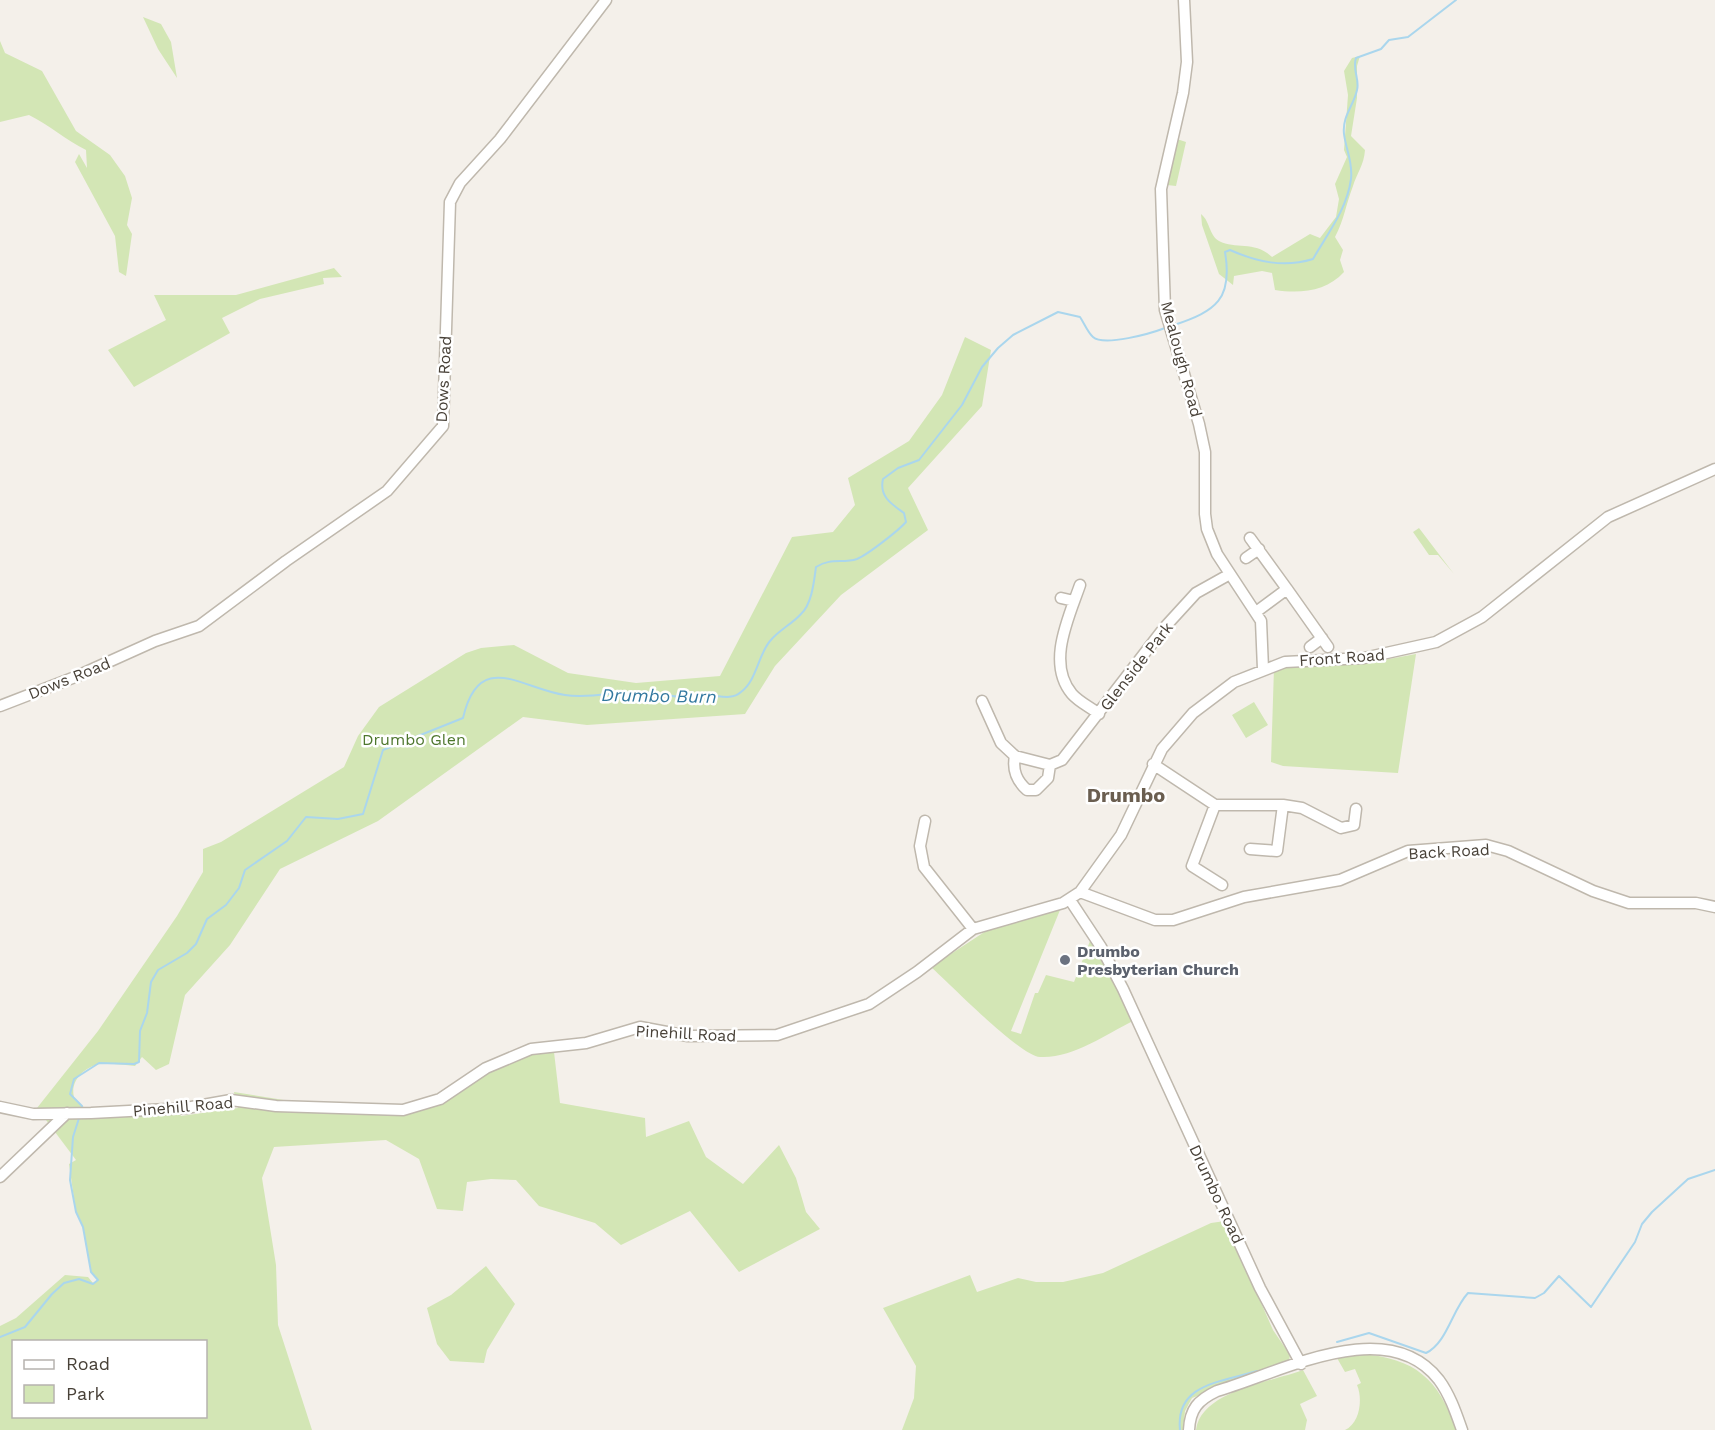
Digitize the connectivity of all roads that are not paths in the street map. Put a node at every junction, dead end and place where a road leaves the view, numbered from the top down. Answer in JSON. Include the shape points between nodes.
{"nodes":[{"id":1,"x":606,"y":0,"type":"edge"},
{"id":2,"x":1184,"y":0,"type":"edge"},
{"id":3,"x":1715,"y":469,"type":"edge"},
{"id":4,"x":1250,"y":538,"type":"dead end"},
{"id":5,"x":1259,"y":549,"type":"junction"},
{"id":6,"x":1246,"y":558,"type":"dead end"},
{"id":7,"x":1230,"y":574,"type":"junction"},
{"id":8,"x":1080,"y":585,"type":"dead end"},
{"id":9,"x":1287,"y":590,"type":"junction"},
{"id":10,"x":1061,"y":598,"type":"dead end"},
{"id":11,"x":1074,"y":601,"type":"junction"},
{"id":12,"x":1256,"y":612,"type":"junction"},
{"id":13,"x":1310,"y":647,"type":"dead end"},
{"id":14,"x":1263,"y":669,"type":"junction"},
{"id":15,"x":982,"y":701,"type":"dead end"},
{"id":16,"x":0,"y":706,"type":"edge"},
{"id":17,"x":1099,"y":714,"type":"junction"},
{"id":18,"x":1015,"y":756,"type":"junction"},
{"id":19,"x":1153,"y":764,"type":"junction"},
{"id":20,"x":1050,"y":765,"type":"junction"},
{"id":21,"x":1215,"y":805,"type":"junction"},
{"id":22,"x":1283,"y":806,"type":"junction"},
{"id":23,"x":1356,"y":809,"type":"dead end"},
{"id":24,"x":925,"y":821,"type":"dead end"},
{"id":25,"x":1250,"y":849,"type":"dead end"},
{"id":26,"x":1221,"y":885,"type":"dead end"},
{"id":27,"x":1080,"y":892,"type":"junction"},
{"id":28,"x":1070,"y":900,"type":"junction"},
{"id":29,"x":1715,"y":907,"type":"edge"},
{"id":30,"x":973,"y":929,"type":"junction"},
{"id":31,"x":0,"y":1107,"type":"edge"},
{"id":32,"x":76,"y":1113,"type":"junction"},
{"id":33,"x":0,"y":1177,"type":"edge"},
{"id":34,"x":1300,"y":1364,"type":"junction"},
{"id":35,"x":1189,"y":1430,"type":"edge"},
{"id":36,"x":1462,"y":1430,"type":"edge"}],
"edges":[{"from":1,"to":16,"type":"street","name":"Dows Road","via":[[494,146],[460,183],[450,202],[443,426],[387,491],[199,626]]},
{"from":2,"to":7,"type":"street","name":"Mealough Road","via":[[1183,93],[1161,189],[1165,310],[1205,452],[1207,530],[1216,554]]},
{"from":3,"to":14,"type":"street","name":"Front Road","via":[[1608,517],[1482,616],[1436,642],[1377,656],[1311,659]]},
{"from":4,"to":5,"type":"street"},
{"from":5,"to":6,"type":"street"},
{"from":5,"to":9,"type":"street"},
{"from":7,"to":12,"type":"street","name":"Mealough Road"},
{"from":7,"to":17,"type":"street","name":"Glenside Park","via":[[1196,593],[1164,628]]},
{"from":8,"to":11,"type":"street"},
{"from":9,"to":12,"type":"street"},
{"from":9,"to":13,"type":"street","via":[[1325,643]]},
{"from":10,"to":11,"type":"street"},
{"from":11,"to":17,"type":"street","via":[[1064,631],[1061,669],[1074,696]]},
{"from":12,"to":14,"type":"street","name":"Mealough Road","via":[[1263,633]]},
{"from":14,"to":19,"type":"street","name":"Front Road","via":[[1234,682],[1200,708],[1175,731]]},
{"from":15,"to":18,"type":"street","name":"Glenside Park","via":[[1001,743]]},
{"from":17,"to":20,"type":"street","name":"Glenside Park","via":[[1062,760]]},
{"from":18,"to":20,"type":"street"},
{"from":18,"to":20,"type":"street","name":"Glenside Park","via":[[1014,773],[1027,790],[1042,786]]},
{"from":19,"to":21,"type":"street"},
{"from":19,"to":27,"type":"street","name":"Front Road","via":[[1121,835]]},
{"from":21,"to":22,"type":"street"},
{"from":21,"to":26,"type":"street","via":[[1192,866]]},
{"from":22,"to":23,"type":"street","via":[[1302,808],[1341,828],[1354,825]]},
{"from":22,"to":25,"type":"street","via":[[1277,851]]},
{"from":24,"to":30,"type":"street","via":[[920,846],[924,867]]},
{"from":27,"to":28,"type":"street","name":"Front Road"},
{"from":27,"to":29,"type":"street","name":"Back Road","via":[[1155,920],[1173,920],[1244,897],[1350,877],[1408,851],[1486,845],[1629,903],[1696,903]]},
{"from":28,"to":30,"type":"street","name":"Pinehill Road"},
{"from":28,"to":34,"type":"street","name":"Drumbo Road","via":[[1123,989],[1260,1288]]},
{"from":30,"to":32,"type":"street","name":"Pinehill Road","via":[[882,997],[777,1035],[704,1037],[652,1028],[630,1029],[586,1043],[531,1048],[486,1068],[440,1099],[403,1110],[276,1106],[231,1100],[186,1108]]},
{"from":31,"to":32,"type":"street","name":"Pinehill Road","via":[[27,1113]]},
{"from":32,"to":33,"type":"street"},
{"from":34,"to":35,"type":"street","via":[[1201,1399],[1190,1416]]},
{"from":34,"to":36,"type":"street","via":[[1355,1349],[1375,1348],[1410,1357],[1438,1379],[1449,1395]]}]}
